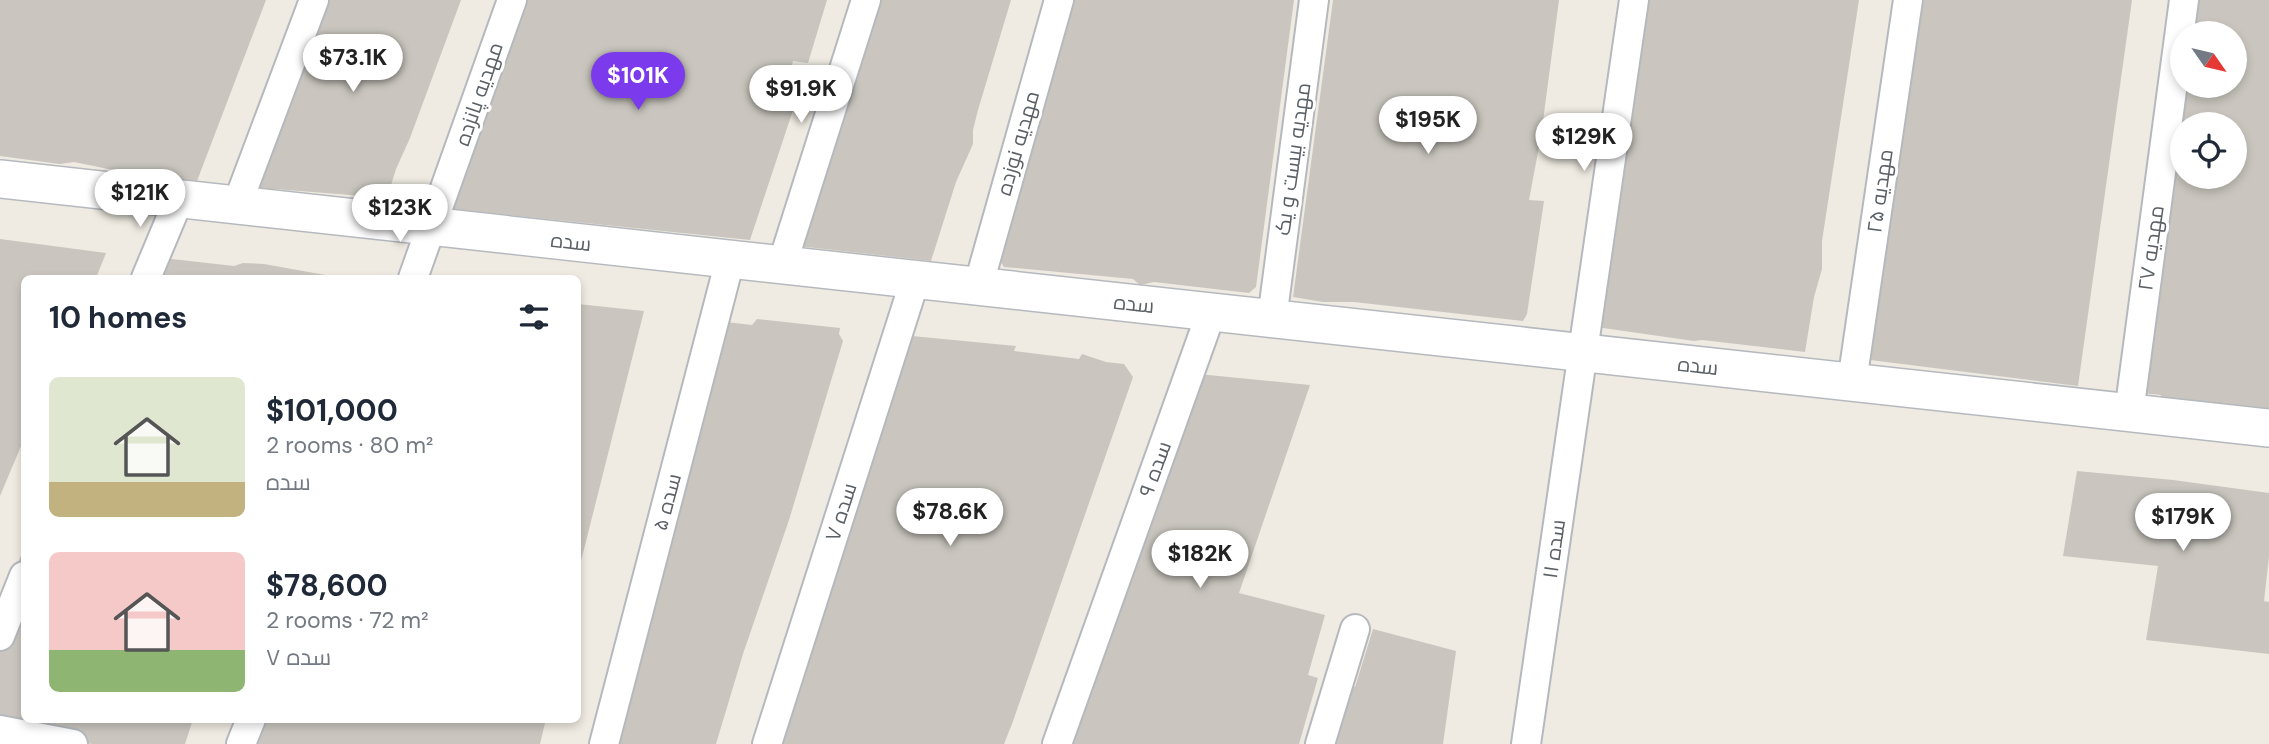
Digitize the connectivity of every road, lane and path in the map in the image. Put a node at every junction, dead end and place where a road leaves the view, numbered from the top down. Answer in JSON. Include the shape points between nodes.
{"nodes":[{"id":1,"x":314,"y":0,"type":"edge"},
{"id":2,"x":513,"y":0,"type":"edge"},
{"id":3,"x":866,"y":0,"type":"edge"},
{"id":4,"x":1059,"y":0,"type":"edge"},
{"id":5,"x":1314,"y":0,"type":"edge"},
{"id":6,"x":1634,"y":0,"type":"edge"},
{"id":7,"x":1908,"y":0,"type":"edge"},
{"id":8,"x":2184,"y":0,"type":"edge"},
{"id":9,"x":0,"y":180,"type":"edge"},
{"id":10,"x":179,"y":199,"type":"junction"},
{"id":11,"x":237,"y":205,"type":"junction"},
{"id":12,"x":432,"y":227,"type":"junction"},
{"id":13,"x":730,"y":260,"type":"junction"},
{"id":14,"x":782,"y":265,"type":"junction"},
{"id":15,"x":147,"y":275,"type":"edge"},
{"id":16,"x":414,"y":275,"type":"edge"},
{"id":17,"x":915,"y":280,"type":"junction"},
{"id":18,"x":978,"y":287,"type":"junction"},
{"id":19,"x":1211,"y":313,"type":"junction"},
{"id":20,"x":1272,"y":319,"type":"junction"},
{"id":21,"x":1583,"y":353,"type":"junction"},
{"id":22,"x":1852,"y":382,"type":"junction"},
{"id":23,"x":2129,"y":413,"type":"junction"},
{"id":24,"x":2269,"y":428,"type":"edge"},
{"id":25,"x":21,"y":584,"type":"edge"},
{"id":26,"x":1355,"y":629,"type":"dead end"},
{"id":27,"x":0,"y":636,"type":"edge"},
{"id":28,"x":250,"y":723,"type":"edge"},
{"id":29,"x":0,"y":730,"type":"edge"},
{"id":30,"x":73,"y":744,"type":"edge"},
{"id":31,"x":242,"y":744,"type":"edge"},
{"id":32,"x":604,"y":744,"type":"edge"},
{"id":33,"x":767,"y":744,"type":"edge"},
{"id":34,"x":1057,"y":744,"type":"edge"},
{"id":35,"x":1320,"y":744,"type":"edge"},
{"id":36,"x":1526,"y":744,"type":"edge"}],
"edges":[{"from":1,"to":11,"type":"street"},
{"from":2,"to":12,"type":"street","name":"مهدیه پانزده"},
{"from":3,"to":14,"type":"street"},
{"from":4,"to":18,"type":"street","name":"مهدیه نوزده"},
{"from":5,"to":20,"type":"street","name":"مهدیه بیست و یک"},
{"from":6,"to":21,"type":"street","name":"سده ۱۱"},
{"from":7,"to":22,"type":"street","name":"مهدیه ۲۵"},
{"from":8,"to":23,"type":"street","name":"مهدیه ۲۷"},
{"from":9,"to":10,"type":"street","name":"سده"},
{"from":10,"to":11,"type":"street","name":"سده"},
{"from":10,"to":15,"type":"street"},
{"from":11,"to":12,"type":"street","name":"سده"},
{"from":12,"to":13,"type":"street","name":"سده"},
{"from":12,"to":16,"type":"street","name":"مهدیه پانزده"},
{"from":13,"to":14,"type":"street","name":"سده"},
{"from":13,"to":32,"type":"street","name":"سده ۵"},
{"from":14,"to":17,"type":"street","name":"سده"},
{"from":17,"to":18,"type":"street","name":"سده"},
{"from":17,"to":33,"type":"street","name":"سده ۷"},
{"from":18,"to":19,"type":"street","name":"سده"},
{"from":19,"to":20,"type":"street","name":"سده"},
{"from":19,"to":34,"type":"street","name":"سده ۹"},
{"from":20,"to":21,"type":"street","name":"سده"},
{"from":21,"to":22,"type":"street","name":"سده"},
{"from":21,"to":36,"type":"street","name":"سده ۱۱"},
{"from":22,"to":23,"type":"street","name":"سده"},
{"from":23,"to":24,"type":"street","name":"سده"},
{"from":25,"to":27,"type":"street"},
{"from":26,"to":35,"type":"street"},
{"from":28,"to":31,"type":"street"},
{"from":29,"to":30,"type":"street"}]}
